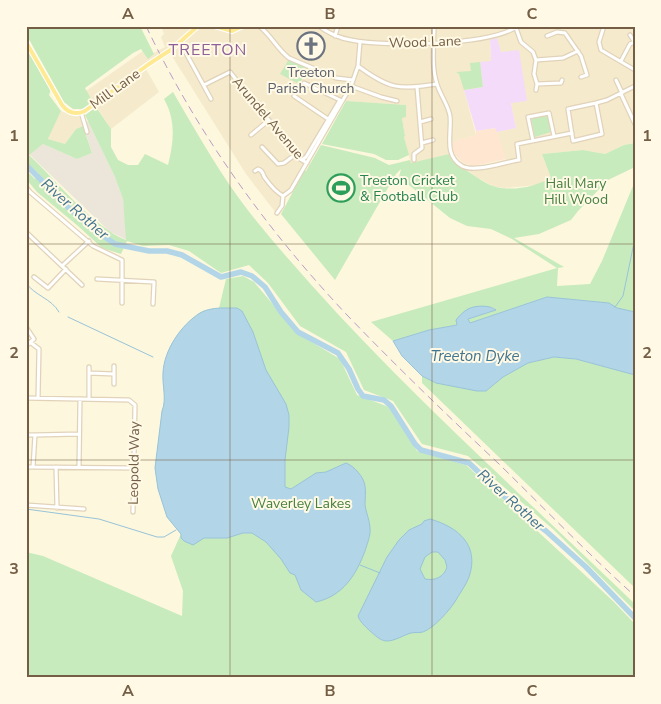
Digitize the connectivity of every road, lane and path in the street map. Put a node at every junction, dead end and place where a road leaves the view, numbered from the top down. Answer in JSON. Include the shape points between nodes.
{"nodes":[{"id":1,"x":198,"y":26,"type":"edge"},
{"id":2,"x":215,"y":26,"type":"edge"},
{"id":3,"x":243,"y":26,"type":"edge"},
{"id":4,"x":258,"y":26,"type":"edge"},
{"id":5,"x":319,"y":26,"type":"edge"},
{"id":6,"x":338,"y":26,"type":"edge"},
{"id":7,"x":434,"y":26,"type":"edge"},
{"id":8,"x":604,"y":26,"type":"edge"},
{"id":9,"x":517,"y":27,"type":"edge"},
{"id":10,"x":630,"y":35,"type":"dead end"},
{"id":11,"x":335,"y":36,"type":"junction"},
{"id":12,"x":547,"y":36,"type":"dead end"},
{"id":13,"x":634,"y":41,"type":"edge"},
{"id":14,"x":26,"y":42,"type":"edge"},
{"id":15,"x":180,"y":42,"type":"junction"},
{"id":16,"x":360,"y":42,"type":"junction"},
{"id":17,"x":434,"y":43,"type":"junction"},
{"id":18,"x":578,"y":51,"type":"junction"},
{"id":19,"x":536,"y":60,"type":"junction"},
{"id":20,"x":620,"y":61,"type":"junction"},
{"id":21,"x":358,"y":66,"type":"junction"},
{"id":22,"x":635,"y":70,"type":"edge"},
{"id":23,"x":581,"y":78,"type":"dead end"},
{"id":24,"x":353,"y":80,"type":"junction"},
{"id":25,"x":616,"y":80,"type":"dead end"},
{"id":26,"x":304,"y":83,"type":"dead end"},
{"id":27,"x":562,"y":83,"type":"dead end"},
{"id":28,"x":437,"y":84,"type":"junction"},
{"id":29,"x":537,"y":84,"type":"junction"},
{"id":30,"x":204,"y":85,"type":"junction"},
{"id":31,"x":351,"y":86,"type":"junction"},
{"id":32,"x":635,"y":86,"type":"edge"},
{"id":33,"x":418,"y":87,"type":"junction"},
{"id":34,"x":536,"y":90,"type":"dead end"},
{"id":35,"x":621,"y":93,"type":"junction"},
{"id":36,"x":294,"y":96,"type":"dead end"},
{"id":37,"x":211,"y":99,"type":"dead end"},
{"id":38,"x":397,"y":101,"type":"dead end"},
{"id":39,"x":596,"y":103,"type":"junction"},
{"id":40,"x":81,"y":112,"type":"junction"},
{"id":41,"x":328,"y":119,"type":"junction"},
{"id":42,"x":431,"y":119,"type":"dead end"},
{"id":43,"x":269,"y":120,"type":"junction"},
{"id":44,"x":420,"y":122,"type":"junction"},
{"id":45,"x":634,"y":125,"type":"edge"},
{"id":46,"x":87,"y":132,"type":"dead end"},
{"id":47,"x":572,"y":133,"type":"junction"},
{"id":48,"x":251,"y":135,"type":"dead end"},
{"id":49,"x":554,"y":136,"type":"junction"},
{"id":50,"x":433,"y":140,"type":"dead end"},
{"id":51,"x":533,"y":141,"type":"junction"},
{"id":52,"x":422,"y":143,"type":"junction"},
{"id":53,"x":262,"y":146,"type":"dead end"},
{"id":54,"x":296,"y":154,"type":"junction"},
{"id":55,"x":302,"y":160,"type":"junction"},
{"id":56,"x":414,"y":160,"type":"dead end"},
{"id":57,"x":307,"y":163,"type":"junction"},
{"id":58,"x":255,"y":171,"type":"dead end"},
{"id":59,"x":26,"y":187,"type":"edge"},
{"id":60,"x":282,"y":196,"type":"junction"},
{"id":61,"x":277,"y":213,"type":"dead end"},
{"id":62,"x":26,"y":232,"type":"edge"},
{"id":63,"x":89,"y":241,"type":"junction"},
{"id":64,"x":63,"y":265,"type":"junction"},
{"id":65,"x":66,"y":269,"type":"junction"},
{"id":66,"x":34,"y":277,"type":"dead end"},
{"id":67,"x":97,"y":279,"type":"dead end"},
{"id":68,"x":122,"y":279,"type":"junction"},
{"id":69,"x":82,"y":285,"type":"dead end"},
{"id":70,"x":122,"y":303,"type":"dead end"},
{"id":71,"x":153,"y":304,"type":"dead end"},
{"id":72,"x":26,"y":327,"type":"edge"},
{"id":73,"x":30,"y":342,"type":"junction"},
{"id":74,"x":26,"y":346,"type":"edge"},
{"id":75,"x":114,"y":366,"type":"dead end"},
{"id":76,"x":89,"y":367,"type":"dead end"},
{"id":77,"x":89,"y":374,"type":"junction"},
{"id":78,"x":114,"y":374,"type":"junction"},
{"id":79,"x":114,"y":384,"type":"dead end"},
{"id":80,"x":26,"y":398,"type":"edge"},
{"id":81,"x":38,"y":398,"type":"junction"},
{"id":82,"x":80,"y":399,"type":"junction"},
{"id":83,"x":89,"y":399,"type":"junction"},
{"id":84,"x":79,"y":434,"type":"junction"},
{"id":85,"x":26,"y":435,"type":"edge"},
{"id":86,"x":35,"y":435,"type":"junction"},
{"id":87,"x":26,"y":467,"type":"edge"},
{"id":88,"x":33,"y":467,"type":"junction"},
{"id":89,"x":56,"y":467,"type":"junction"},
{"id":90,"x":79,"y":467,"type":"junction"},
{"id":91,"x":134,"y":468,"type":"junction"},
{"id":92,"x":26,"y":505,"type":"edge"},
{"id":93,"x":57,"y":508,"type":"junction"},
{"id":94,"x":84,"y":509,"type":"dead end"},
{"id":95,"x":133,"y":512,"type":"dead end"}],
"edges":[{"from":1,"to":15,"type":"main road","name":"Mill Lane"},
{"from":2,"to":3,"type":"main road","via":[[232,31]]},
{"from":4,"to":24,"type":"street","via":[[289,58],[336,78]]},
{"from":5,"to":11,"type":"street","name":"Wood Lane"},
{"from":6,"to":11,"type":"street"},
{"from":7,"to":17,"type":"street"},
{"from":8,"to":20,"type":"street","via":[[600,48]]},
{"from":9,"to":17,"type":"street","name":"Wood Lane","via":[[493,37]]},
{"from":9,"to":19,"type":"street","via":[[521,42],[531,50]]},
{"from":10,"to":13,"type":"street"},
{"from":11,"to":16,"type":"street","name":"Wood Lane"},
{"from":12,"to":18,"type":"street","via":[[557,32],[565,34]]},
{"from":13,"to":20,"type":"street"},
{"from":14,"to":40,"type":"main road","via":[[62,105],[69,112]]},
{"from":15,"to":30,"type":"street"},
{"from":15,"to":40,"type":"main road","name":"Mill Lane","bridge":true},
{"from":16,"to":17,"type":"street","name":"Wood Lane"},
{"from":16,"to":21,"type":"street"},
{"from":17,"to":28,"type":"street"},
{"from":18,"to":19,"type":"street","via":[[563,58]]},
{"from":18,"to":23,"type":"street","via":[[587,75]]},
{"from":19,"to":29,"type":"street","via":[[534,74]]},
{"from":20,"to":22,"type":"street"},
{"from":21,"to":24,"type":"street"},
{"from":21,"to":33,"type":"street","via":[[386,84]]},
{"from":24,"to":31,"type":"street"},
{"from":25,"to":35,"type":"street"},
{"from":26,"to":41,"type":"street","via":[[340,100]]},
{"from":27,"to":29,"type":"street"},
{"from":28,"to":33,"type":"street"},
{"from":28,"to":51,"type":"street","via":[[449,113],[450,151],[462,166],[470,168],[519,160],[517,144]]},
{"from":29,"to":34,"type":"street"},
{"from":30,"to":37,"type":"street"},
{"from":30,"to":43,"type":"street","name":"Arundel Avenue","via":[[230,72]]},
{"from":31,"to":38,"type":"street"},
{"from":31,"to":57,"type":"street"},
{"from":32,"to":35,"type":"street"},
{"from":33,"to":44,"type":"street"},
{"from":35,"to":39,"type":"street"},
{"from":35,"to":45,"type":"street"},
{"from":36,"to":41,"type":"street"},
{"from":39,"to":47,"type":"street","via":[[568,109]]},
{"from":39,"to":47,"type":"street","via":[[602,134],[573,141]]},
{"from":40,"to":46,"type":"street"},
{"from":41,"to":55,"type":"street"},
{"from":42,"to":44,"type":"street"},
{"from":43,"to":48,"type":"street"},
{"from":43,"to":54,"type":"street","name":"Arundel Avenue"},
{"from":44,"to":52,"type":"street"},
{"from":47,"to":49,"type":"street"},
{"from":49,"to":51,"type":"street"},
{"from":49,"to":51,"type":"street","via":[[549,113],[528,117]]},
{"from":50,"to":52,"type":"street"},
{"from":52,"to":56,"type":"street","via":[[422,148],[414,154]]},
{"from":53,"to":54,"type":"street","via":[[278,164]]},
{"from":54,"to":55,"type":"street","name":"Arundel Avenue"},
{"from":55,"to":57,"type":"street","name":"Arundel Avenue"},
{"from":57,"to":60,"type":"street","via":[[291,190]]},
{"from":58,"to":60,"type":"street","via":[[262,171]]},
{"from":59,"to":63,"type":"street"},
{"from":60,"to":61,"type":"street","via":[[282,206]]},
{"from":62,"to":64,"type":"street"},
{"from":63,"to":64,"type":"street"},
{"from":63,"to":68,"type":"street","via":[[122,260]]},
{"from":64,"to":65,"type":"street"},
{"from":65,"to":66,"type":"street","via":[[48,288]]},
{"from":65,"to":69,"type":"street"},
{"from":67,"to":68,"type":"street"},
{"from":68,"to":70,"type":"street"},
{"from":68,"to":71,"type":"street","via":[[154,282]]},
{"from":72,"to":73,"type":"street","via":[[34,339]]},
{"from":73,"to":74,"type":"street"},
{"from":73,"to":81,"type":"street","via":[[39,350]]},
{"from":75,"to":78,"type":"street"},
{"from":76,"to":77,"type":"street"},
{"from":77,"to":78,"type":"street"},
{"from":77,"to":83,"type":"street"},
{"from":78,"to":79,"type":"street"},
{"from":80,"to":81,"type":"street","name":"Leopold Way"},
{"from":81,"to":82,"type":"street","name":"Leopold Way"},
{"from":82,"to":83,"type":"street","name":"Leopold Way"},
{"from":82,"to":84,"type":"street"},
{"from":83,"to":91,"type":"street","name":"Leopold Way","via":[[129,400],[135,405]]},
{"from":84,"to":86,"type":"street"},
{"from":84,"to":90,"type":"street"},
{"from":85,"to":86,"type":"street"},
{"from":86,"to":88,"type":"street"},
{"from":87,"to":88,"type":"street"},
{"from":88,"to":89,"type":"street"},
{"from":89,"to":90,"type":"street"},
{"from":89,"to":93,"type":"street"},
{"from":90,"to":91,"type":"street"},
{"from":91,"to":95,"type":"street","name":"Leopold Way"},
{"from":92,"to":93,"type":"street"},
{"from":93,"to":94,"type":"street"}]}
